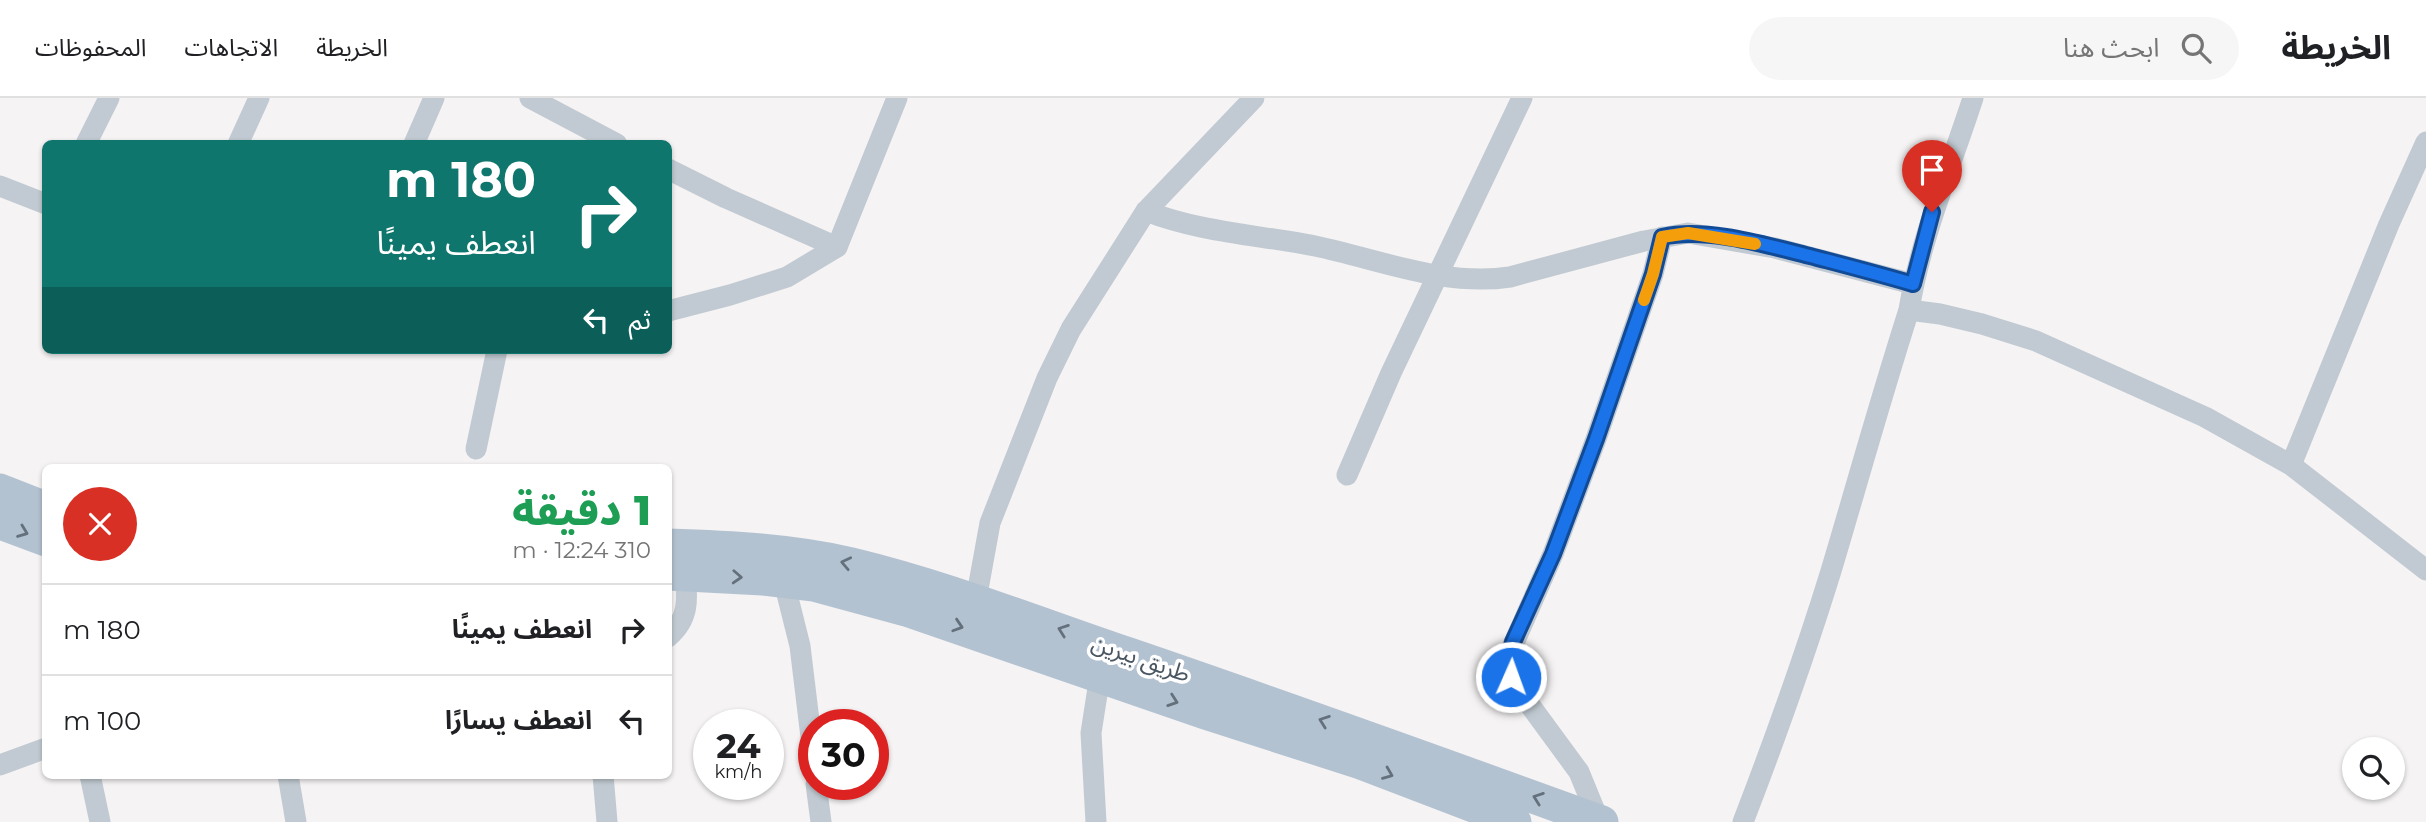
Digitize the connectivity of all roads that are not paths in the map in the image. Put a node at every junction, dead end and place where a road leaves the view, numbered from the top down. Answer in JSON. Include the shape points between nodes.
{"nodes":[{"id":1,"x":109,"y":98,"type":"edge"},
{"id":2,"x":260,"y":98,"type":"edge"},
{"id":3,"x":434,"y":98,"type":"edge"},
{"id":4,"x":530,"y":98,"type":"edge"},
{"id":5,"x":897,"y":98,"type":"edge"},
{"id":6,"x":1254,"y":98,"type":"edge"},
{"id":7,"x":1522,"y":98,"type":"edge"},
{"id":8,"x":1973,"y":98,"type":"edge"},
{"id":9,"x":88,"y":140,"type":"edge"},
{"id":10,"x":240,"y":140,"type":"edge"},
{"id":11,"x":416,"y":140,"type":"edge"},
{"id":12,"x":609,"y":140,"type":"edge"},
{"id":13,"x":2426,"y":142,"type":"edge"},
{"id":14,"x":672,"y":171,"type":"edge"},
{"id":15,"x":0,"y":186,"type":"edge"},
{"id":16,"x":42,"y":203,"type":"edge"},
{"id":17,"x":1146,"y":211,"type":"junction"},
{"id":18,"x":1662,"y":237,"type":"junction"},
{"id":19,"x":837,"y":247,"type":"junction"},
{"id":20,"x":1438,"y":274,"type":"junction"},
{"id":21,"x":1913,"y":284,"type":"junction"},
{"id":22,"x":672,"y":310,"type":"edge"},
{"id":23,"x":1909,"y":310,"type":"junction"},
{"id":24,"x":495,"y":354,"type":"edge"},
{"id":25,"x":476,"y":449,"type":"dead end"},
{"id":26,"x":2291,"y":465,"type":"junction"},
{"id":27,"x":1347,"y":475,"type":"dead end"},
{"id":28,"x":0,"y":490,"type":"edge"},
{"id":29,"x":42,"y":506,"type":"edge"},
{"id":30,"x":0,"y":523,"type":"edge"},
{"id":31,"x":42,"y":539,"type":"edge"},
{"id":32,"x":672,"y":545,"type":"edge"},
{"id":33,"x":2426,"y":570,"type":"edge"},
{"id":34,"x":677,"y":574,"type":"edge"},
{"id":35,"x":784,"y":582,"type":"junction"},
{"id":36,"x":976,"y":600,"type":"junction"},
{"id":37,"x":672,"y":633,"type":"edge"},
{"id":38,"x":1100,"y":675,"type":"junction"},
{"id":39,"x":808,"y":709,"type":"edge"},
{"id":40,"x":1266,"y":716,"type":"junction"},
{"id":41,"x":42,"y":749,"type":"edge"},
{"id":42,"x":0,"y":765,"type":"edge"},
{"id":43,"x":91,"y":779,"type":"edge"},
{"id":44,"x":289,"y":779,"type":"edge"},
{"id":45,"x":603,"y":779,"type":"edge"},
{"id":46,"x":820,"y":800,"type":"edge"},
{"id":47,"x":826,"y":821,"type":"edge"},
{"id":48,"x":1601,"y":821,"type":"edge"},
{"id":49,"x":100,"y":822,"type":"edge"},
{"id":50,"x":296,"y":822,"type":"edge"},
{"id":51,"x":607,"y":822,"type":"edge"},
{"id":52,"x":1096,"y":822,"type":"edge"},
{"id":53,"x":1516,"y":822,"type":"edge"},
{"id":54,"x":1743,"y":822,"type":"edge"}],
"edges":[{"from":1,"to":9,"type":"street"},
{"from":2,"to":10,"type":"street"},
{"from":3,"to":11,"type":"street"},
{"from":4,"to":12,"type":"street"},
{"from":5,"to":19,"type":"street"},
{"from":6,"to":17,"type":"street"},
{"from":7,"to":20,"type":"street"},
{"from":8,"to":21,"type":"street","via":[[1932,212]]},
{"from":13,"to":26,"type":"street"},
{"from":14,"to":19,"type":"street"},
{"from":15,"to":16,"type":"street"},
{"from":17,"to":20,"type":"street","via":[[1198,227]]},
{"from":17,"to":36,"type":"street","via":[[1071,329],[1047,378],[990,523]]},
{"from":18,"to":20,"type":"street","via":[[1492,280]]},
{"from":18,"to":21,"type":"street","via":[[1688,233],[1722,237]]},
{"from":18,"to":48,"type":"street","via":[[1596,439],[1510,652],[1513,682],[1579,772]]},
{"from":19,"to":22,"type":"street","via":[[787,276]]},
{"from":20,"to":27,"type":"street"},
{"from":21,"to":23,"type":"street"},
{"from":23,"to":26,"type":"street","via":[[1982,324],[2036,341],[2205,417]]},
{"from":23,"to":54,"type":"street","via":[[1831,571]]},
{"from":24,"to":25,"type":"street"},
{"from":26,"to":33,"type":"street"},
{"from":28,"to":29,"type":"main road"},
{"from":30,"to":31,"type":"main road","one_way":true},
{"from":36,"to":32,"type":"main road","name":"طريق بيرين","one_way":true,"via":[[853,564],[729,547]]},
{"from":34,"to":35,"type":"main road","name":"طريق بيرين","one_way":true},
{"from":34,"to":37,"type":"street","via":[[688,600],[681,623]]},
{"from":35,"to":38,"type":"main road","name":"طريق بيرين","one_way":true,"via":[[814,585],[906,610]]},
{"from":35,"to":39,"type":"street","via":[[800,646]]},
{"from":40,"to":36,"type":"main road","name":"طريق بيرين","one_way":true},
{"from":38,"to":40,"type":"main road","name":"طريق بيرين","one_way":true,"via":[[1194,709]]},
{"from":38,"to":52,"type":"street","via":[[1091,733]]},
{"from":48,"to":40,"type":"main road","name":"طريق بيرين","one_way":true},
{"from":40,"to":53,"type":"main road","name":"طريق بيرين","one_way":true,"via":[[1361,763]]},
{"from":41,"to":42,"type":"street"},
{"from":43,"to":49,"type":"street"},
{"from":44,"to":50,"type":"street"},
{"from":45,"to":51,"type":"street"},
{"from":46,"to":47,"type":"street"}]}
